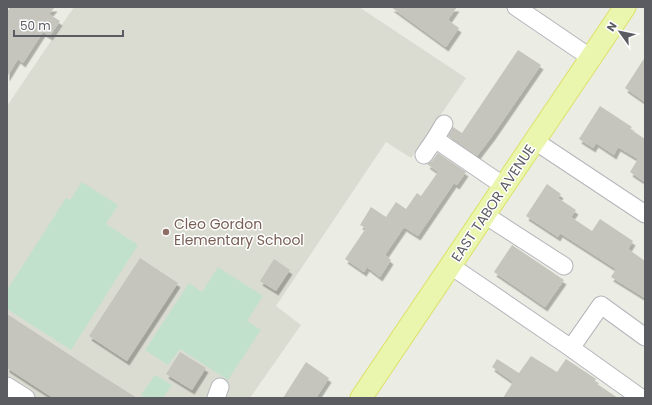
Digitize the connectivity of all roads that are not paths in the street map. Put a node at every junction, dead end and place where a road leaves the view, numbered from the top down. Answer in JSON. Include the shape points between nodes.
{"nodes":[{"id":1,"x":516,"y":7,"type":"edge"},
{"id":2,"x":625,"y":7,"type":"edge"},
{"id":3,"x":591,"y":58,"type":"junction"},
{"id":4,"x":444,"y":124,"type":"dead end"},
{"id":5,"x":435,"y":139,"type":"junction"},
{"id":6,"x":535,"y":141,"type":"junction"},
{"id":7,"x":424,"y":155,"type":"dead end"},
{"id":8,"x":504,"y":186,"type":"junction"},
{"id":9,"x":645,"y":214,"type":"edge"},
{"id":10,"x":485,"y":215,"type":"junction"},
{"id":11,"x":451,"y":266,"type":"junction"},
{"id":12,"x":564,"y":266,"type":"dead end"},
{"id":13,"x":645,"y":337,"type":"edge"},
{"id":14,"x":571,"y":348,"type":"junction"},
{"id":15,"x":7,"y":386,"type":"edge"},
{"id":16,"x":26,"y":398,"type":"edge"},
{"id":17,"x":361,"y":398,"type":"edge"},
{"id":18,"x":641,"y":398,"type":"edge"}],
"edges":[{"from":1,"to":3,"type":"street"},
{"from":2,"to":3,"type":"main road","name":"EAST TABOR AVENUE"},
{"from":3,"to":6,"type":"main road","name":"EAST TABOR AVENUE"},
{"from":4,"to":5,"type":"street"},
{"from":5,"to":7,"type":"street"},
{"from":5,"to":8,"type":"street"},
{"from":6,"to":8,"type":"main road","name":"EAST TABOR AVENUE"},
{"from":6,"to":9,"type":"street"},
{"from":8,"to":10,"type":"main road","name":"EAST TABOR AVENUE"},
{"from":10,"to":11,"type":"main road","name":"EAST TABOR AVENUE"},
{"from":10,"to":12,"type":"street"},
{"from":11,"to":14,"type":"street"},
{"from":11,"to":17,"type":"main road","name":"EAST TABOR AVENUE"},
{"from":13,"to":14,"type":"street","via":[[601,305]]},
{"from":14,"to":18,"type":"street"},
{"from":15,"to":16,"type":"street"}]}
